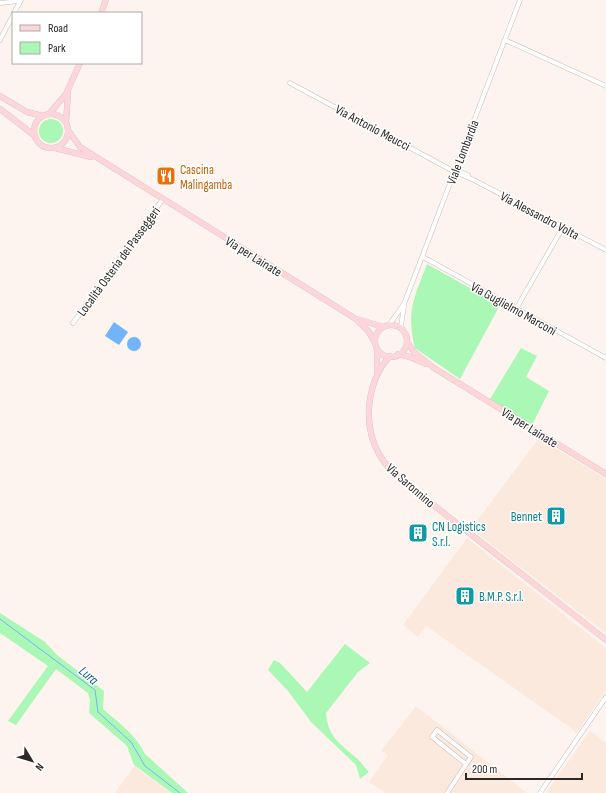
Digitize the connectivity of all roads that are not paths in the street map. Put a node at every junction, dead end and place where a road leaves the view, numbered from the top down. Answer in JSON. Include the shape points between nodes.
{"nodes":[{"id":1,"x":106,"y":0,"type":"edge"},
{"id":2,"x":520,"y":0,"type":"edge"},
{"id":3,"x":21,"y":1,"type":"edge"},
{"id":4,"x":0,"y":3,"type":"edge"},
{"id":5,"x":15,"y":12,"type":"edge"},
{"id":6,"x":101,"y":12,"type":"edge"},
{"id":7,"x":12,"y":18,"type":"edge"},
{"id":8,"x":0,"y":40,"type":"edge"},
{"id":9,"x":505,"y":40,"type":"junction"},
{"id":10,"x":80,"y":64,"type":"edge"},
{"id":11,"x":290,"y":83,"type":"dead end"},
{"id":12,"x":606,"y":86,"type":"edge"},
{"id":13,"x":70,"y":87,"type":"junction"},
{"id":14,"x":1,"y":98,"type":"edge"},
{"id":15,"x":2,"y":112,"type":"edge"},
{"id":16,"x":46,"y":115,"type":"junction"},
{"id":17,"x":67,"y":127,"type":"junction"},
{"id":18,"x":35,"y":136,"type":"junction"},
{"id":19,"x":54,"y":147,"type":"junction"},
{"id":20,"x":101,"y":161,"type":"junction"},
{"id":21,"x":455,"y":171,"type":"junction"},
{"id":22,"x":163,"y":199,"type":"junction"},
{"id":23,"x":563,"y":227,"type":"junction"},
{"id":24,"x":606,"y":250,"type":"edge"},
{"id":25,"x":423,"y":257,"type":"junction"},
{"id":26,"x":404,"y":304,"type":"junction"},
{"id":27,"x":516,"y":309,"type":"junction"},
{"id":28,"x":356,"y":319,"type":"junction"},
{"id":29,"x":73,"y":322,"type":"dead end"},
{"id":30,"x":389,"y":325,"type":"junction"},
{"id":31,"x":383,"y":327,"type":"junction"},
{"id":32,"x":405,"y":334,"type":"junction"},
{"id":33,"x":407,"y":342,"type":"junction"},
{"id":34,"x":376,"y":345,"type":"junction"},
{"id":35,"x":398,"y":354,"type":"junction"},
{"id":36,"x":390,"y":356,"type":"junction"},
{"id":37,"x":606,"y":358,"type":"edge"},
{"id":38,"x":434,"y":368,"type":"junction"},
{"id":39,"x":377,"y":372,"type":"junction"},
{"id":40,"x":606,"y":474,"type":"edge"},
{"id":41,"x":606,"y":640,"type":"edge"},
{"id":42,"x":606,"y":697,"type":"edge"},
{"id":43,"x":466,"y":764,"type":"junction"},
{"id":44,"x":447,"y":793,"type":"edge"},
{"id":45,"x":540,"y":793,"type":"edge"}],
"edges":[{"from":1,"to":6,"type":"main road"},
{"from":2,"to":9,"type":"street","name":"Viale Lombardia"},
{"from":3,"to":4,"type":"street"},
{"from":3,"to":5,"type":"street"},
{"from":7,"to":8,"type":"street"},
{"from":9,"to":12,"type":"street"},
{"from":9,"to":21,"type":"street","name":"Viale Lombardia"},
{"from":10,"to":13,"type":"main road"},
{"from":11,"to":21,"type":"street","name":"Via Antonio Meucci"},
{"from":13,"to":16,"type":"main road","via":[[62,100]]},
{"from":13,"to":17,"type":"main road","via":[[66,108]]},
{"from":14,"to":16,"type":"main road","via":[[27,112]]},
{"from":15,"to":18,"type":"main road"},
{"from":16,"to":17,"type":"main road","via":[[60,116]]},
{"from":16,"to":18,"type":"main road","via":[[36,122]]},
{"from":17,"to":19,"type":"main road","via":[[62,143]]},
{"from":17,"to":20,"type":"main road","via":[[80,146]]},
{"from":18,"to":19,"type":"main road","via":[[42,145]]},
{"from":19,"to":20,"type":"main road"},
{"from":20,"to":22,"type":"main road","name":"Via per Lainate"},
{"from":21,"to":23,"type":"street","name":"Via Alessandro Volta","via":[[462,171],[474,180]]},
{"from":21,"to":25,"type":"street","name":"Viale Lombardia"},
{"from":22,"to":28,"type":"main road","name":"Via per Lainate"},
{"from":22,"to":29,"type":"street","name":"Località Osteria dei Passeggeri"},
{"from":23,"to":24,"type":"street","name":"Via Alessandro Volta"},
{"from":23,"to":27,"type":"street"},
{"from":25,"to":26,"type":"street","name":"Viale Lombardia"},
{"from":25,"to":27,"type":"street","name":"Via Guglielmo Marconi"},
{"from":26,"to":30,"type":"street","name":"Viale Lombardia"},
{"from":26,"to":32,"type":"street","name":"Viale Lombardia","via":[[401,326]]},
{"from":27,"to":37,"type":"street","name":"Via Guglielmo Marconi"},
{"from":28,"to":31,"type":"main road","name":"Via per Lainate"},
{"from":28,"to":34,"type":"main road","name":"Via per Lainate","via":[[369,332]]},
{"from":30,"to":31,"type":"main road"},
{"from":30,"to":32,"type":"main road","via":[[398,327]]},
{"from":31,"to":34,"type":"main road","via":[[377,334]]},
{"from":32,"to":33,"type":"main road"},
{"from":33,"to":35,"type":"main road"},
{"from":33,"to":38,"type":"main road","name":"Via per Lainate","via":[[414,352]]},
{"from":34,"to":36,"type":"main road","via":[[382,354]]},
{"from":34,"to":39,"type":"main road","name":"Via Saronnino"},
{"from":35,"to":36,"type":"main road"},
{"from":35,"to":38,"type":"main road","name":"Via per Lainate"},
{"from":36,"to":39,"type":"main road","name":"Via Saronnino"},
{"from":38,"to":40,"type":"main road","name":"Via per Lainate"},
{"from":39,"to":41,"type":"main road","name":"Via Saronnino","via":[[371,395],[370,426],[378,454],[391,471]]},
{"from":42,"to":45,"type":"street"},
{"from":43,"to":43,"type":"street","via":[[471,756],[437,730],[432,737]]},
{"from":43,"to":44,"type":"street"}]}
